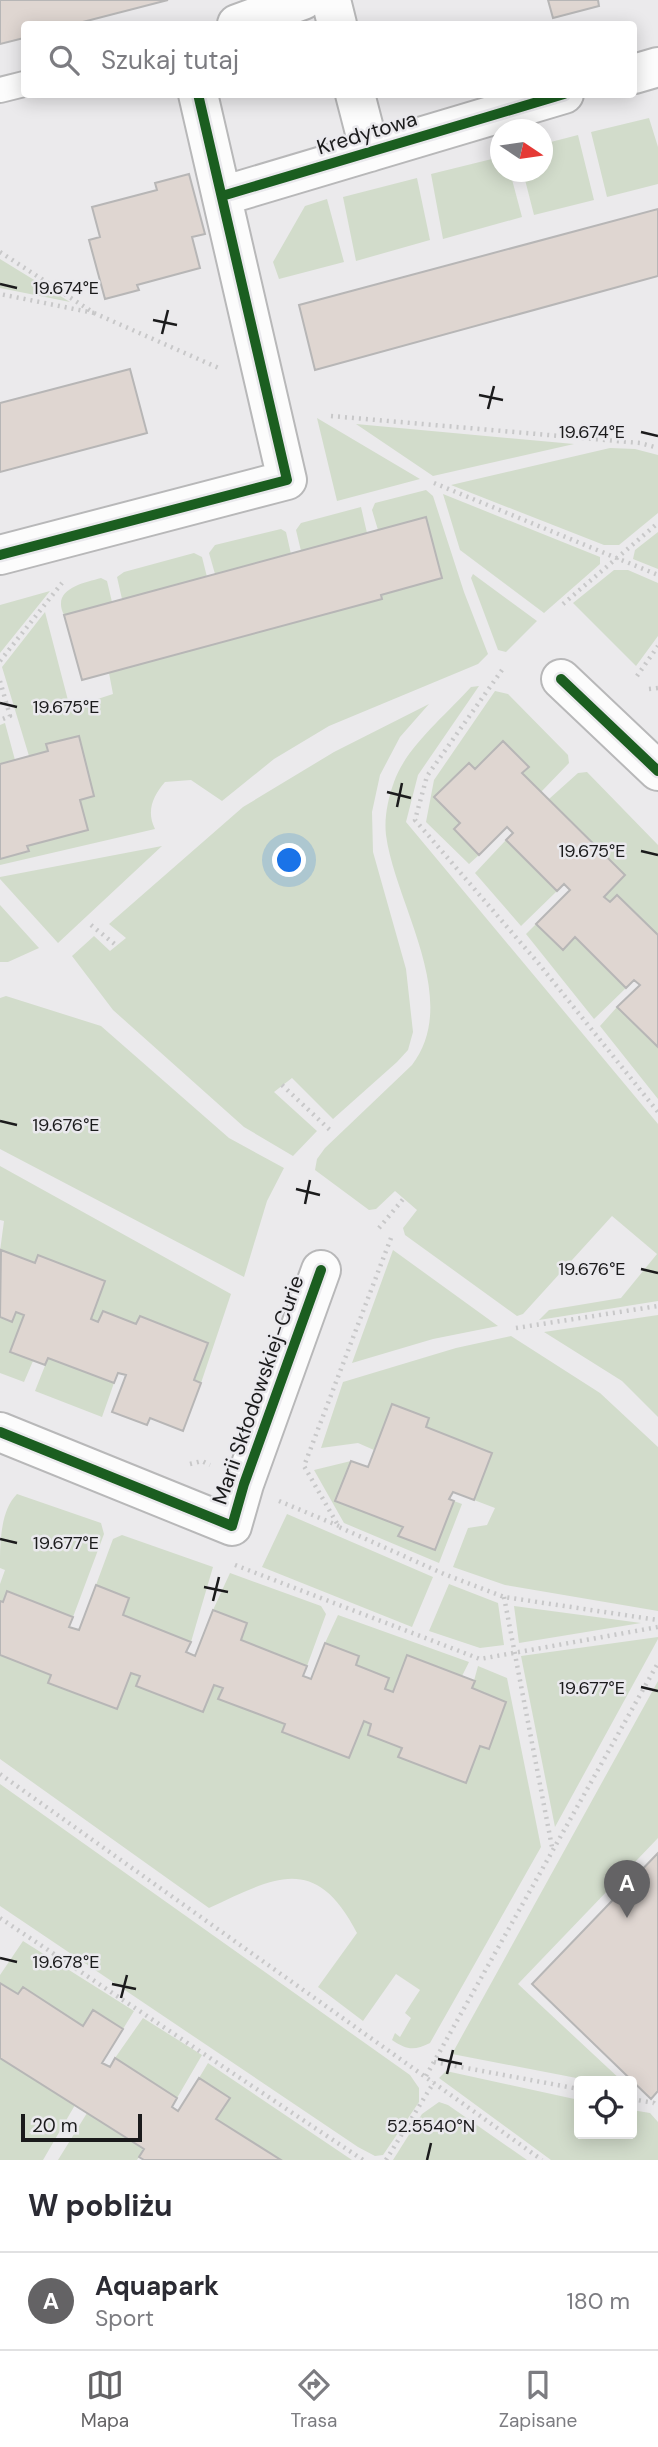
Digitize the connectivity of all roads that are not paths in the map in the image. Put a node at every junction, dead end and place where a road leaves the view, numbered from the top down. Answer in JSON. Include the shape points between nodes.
{"nodes":[{"id":1,"x":303,"y":0,"type":"edge"},
{"id":2,"x":331,"y":0,"type":"edge"},
{"id":3,"x":245,"y":21,"type":"edge"},
{"id":4,"x":336,"y":21,"type":"edge"},
{"id":5,"x":658,"y":67,"type":"edge"},
{"id":6,"x":637,"y":73,"type":"edge"},
{"id":7,"x":21,"y":85,"type":"edge"},
{"id":8,"x":0,"y":90,"type":"edge"},
{"id":9,"x":199,"y":98,"type":"edge"},
{"id":10,"x":356,"y":98,"type":"edge"},
{"id":11,"x":551,"y":98,"type":"edge"},
{"id":12,"x":370,"y":152,"type":"junction"},
{"id":13,"x":222,"y":197,"type":"junction"},
{"id":14,"x":0,"y":555,"type":"edge"},
{"id":15,"x":561,"y":679,"type":"dead end"},
{"id":16,"x":658,"y":771,"type":"edge"},
{"id":17,"x":321,"y":1269,"type":"dead end"},
{"id":18,"x":0,"y":1432,"type":"edge"}],
"edges":[{"from":1,"to":3,"type":"street"},
{"from":2,"to":4,"type":"street"},
{"from":5,"to":6,"type":"street"},
{"from":7,"to":8,"type":"lane"},
{"from":9,"to":13,"type":"street"},
{"from":10,"to":12,"type":"street"},
{"from":11,"to":12,"type":"street","name":"Kredytowa"},
{"from":12,"to":13,"type":"street","name":"Kredytowa"},
{"from":13,"to":14,"type":"street","via":[[287,480]]},
{"from":15,"to":16,"type":"street"},
{"from":17,"to":18,"type":"street","name":"Marii Skłodowskiej-Curie","via":[[232,1526]]}]}
